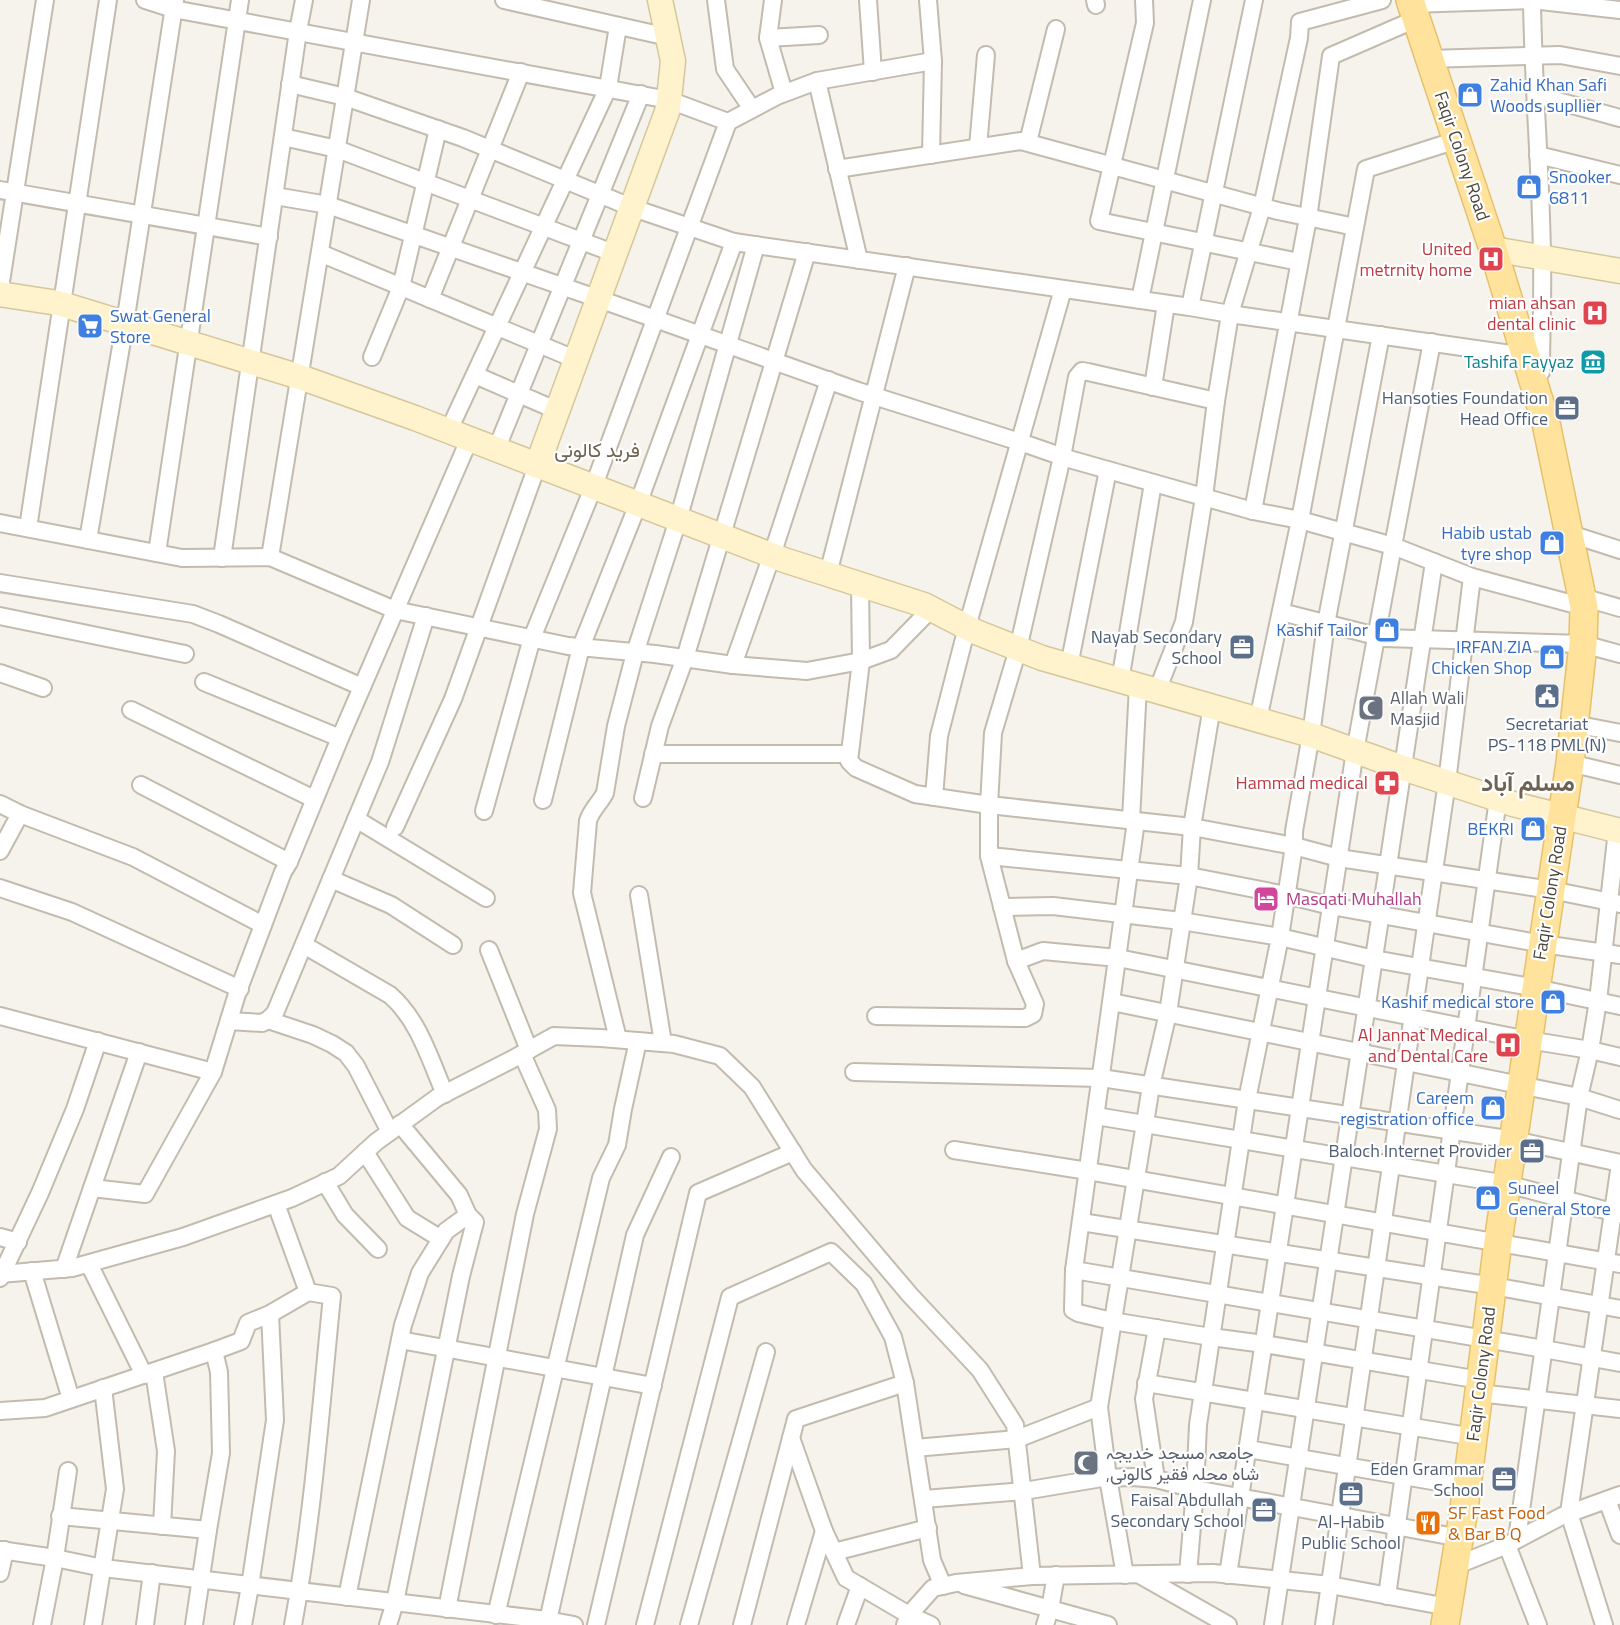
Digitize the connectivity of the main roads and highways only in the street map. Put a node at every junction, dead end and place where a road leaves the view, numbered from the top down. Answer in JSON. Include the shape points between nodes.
{"nodes":[{"id":1,"x":660,"y":0,"type":"edge"},
{"id":2,"x":1412,"y":7,"type":"edge"},
{"id":3,"x":1493,"y":249,"type":"junction"},
{"id":4,"x":1620,"y":271,"type":"edge"},
{"id":5,"x":0,"y":294,"type":"edge"},
{"id":6,"x":537,"y":466,"type":"junction"},
{"id":7,"x":1562,"y":817,"type":"junction"},
{"id":8,"x":1618,"y":831,"type":"edge"},
{"id":9,"x":1446,"y":1616,"type":"edge"}],
"edges":[{"from":1,"to":6,"type":"main road","via":[[673,61],[668,109]]},
{"from":2,"to":3,"type":"main road","name":"Faqir Colony Road"},
{"from":3,"to":4,"type":"main road"},
{"from":3,"to":7,"type":"main road","name":"Faqir Colony Road","via":[[1533,364],[1583,602],[1583,644]]},
{"from":5,"to":6,"type":"main road","via":[[62,304],[300,377]]},
{"from":6,"to":7,"type":"main road","via":[[772,555],[932,609],[1042,658],[1311,735]]},
{"from":7,"to":8,"type":"main road"},
{"from":7,"to":9,"type":"main road","name":"Faqir Colony Road"}]}
